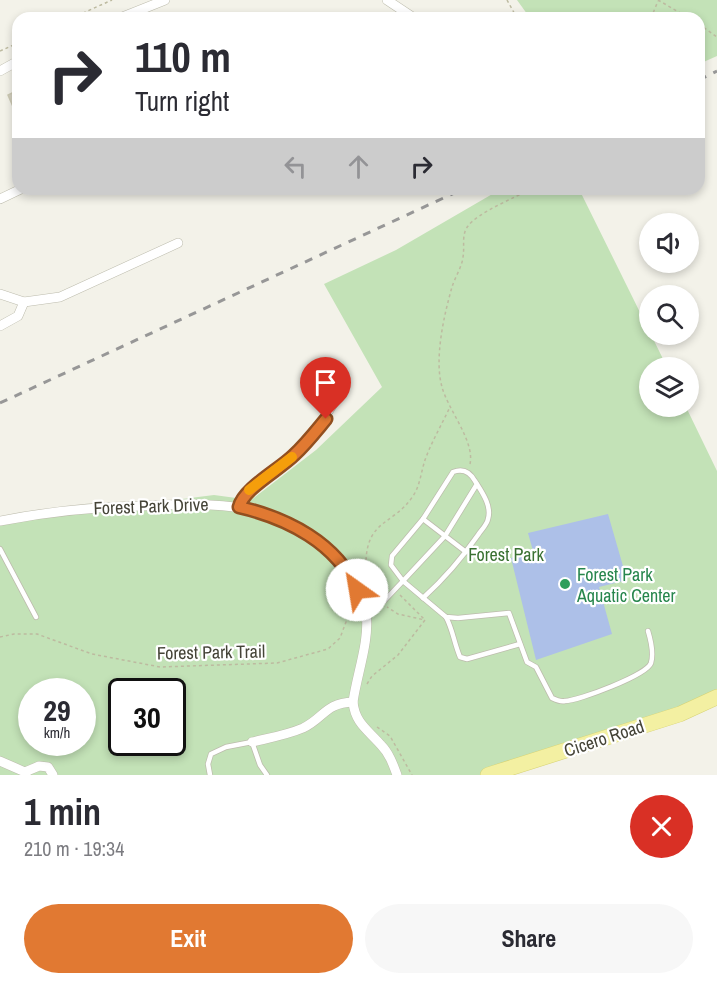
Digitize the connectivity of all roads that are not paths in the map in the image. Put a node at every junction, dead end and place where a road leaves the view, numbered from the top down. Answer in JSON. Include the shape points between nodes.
{"nodes":[{"id":1,"x":165,"y":0,"type":"edge"},
{"id":2,"x":387,"y":0,"type":"edge"},
{"id":3,"x":135,"y":12,"type":"edge"},
{"id":4,"x":405,"y":12,"type":"edge"},
{"id":5,"x":178,"y":243,"type":"dead end"},
{"id":6,"x":0,"y":294,"type":"edge"},
{"id":7,"x":24,"y":302,"type":"junction"},
{"id":8,"x":0,"y":326,"type":"edge"},
{"id":9,"x":342,"y":394,"type":"dead end"},
{"id":10,"x":477,"y":484,"type":"junction"},
{"id":11,"x":239,"y":507,"type":"junction"},
{"id":12,"x":423,"y":519,"type":"junction"},
{"id":13,"x":0,"y":521,"type":"edge"},
{"id":14,"x":445,"y":536,"type":"junction"},
{"id":15,"x":0,"y":549,"type":"edge"},
{"id":16,"x":466,"y":552,"type":"junction"},
{"id":17,"x":403,"y":582,"type":"junction"},
{"id":18,"x":423,"y":598,"type":"junction"},
{"id":19,"x":366,"y":611,"type":"junction"},
{"id":20,"x":446,"y":616,"type":"junction"},
{"id":21,"x":36,"y":617,"type":"dead end"},
{"id":22,"x":648,"y":631,"type":"dead end"},
{"id":23,"x":520,"y":644,"type":"junction"},
{"id":24,"x":717,"y":697,"type":"edge"},
{"id":25,"x":353,"y":702,"type":"junction"},
{"id":26,"x":252,"y":742,"type":"junction"},
{"id":27,"x":0,"y":761,"type":"edge"},
{"id":28,"x":26,"y":773,"type":"edge"},
{"id":29,"x":53,"y":775,"type":"edge"},
{"id":30,"x":210,"y":775,"type":"edge"},
{"id":31,"x":267,"y":775,"type":"edge"},
{"id":32,"x":397,"y":775,"type":"edge"},
{"id":33,"x":488,"y":775,"type":"edge"}],
"edges":[{"from":1,"to":3,"type":"street"},
{"from":2,"to":4,"type":"street"},
{"from":5,"to":7,"type":"street","via":[[60,297]]},
{"from":6,"to":7,"type":"street"},
{"from":7,"to":8,"type":"street","via":[[18,316]]},
{"from":9,"to":11,"type":"lane","via":[[311,437],[247,492]]},
{"from":10,"to":12,"type":"lane","via":[[468,471],[453,472]]},
{"from":10,"to":14,"type":"lane"},
{"from":10,"to":16,"type":"lane","via":[[489,508],[488,520]]},
{"from":11,"to":13,"type":"street","name":"Forest Park Drive","via":[[118,507]]},
{"from":11,"to":19,"type":"street","name":"Forest Park Drive","via":[[305,532],[336,558],[352,579]]},
{"from":12,"to":14,"type":"lane"},
{"from":12,"to":17,"type":"lane","via":[[390,561]]},
{"from":14,"to":16,"type":"lane"},
{"from":14,"to":17,"type":"lane"},
{"from":15,"to":21,"type":"lane"},
{"from":16,"to":18,"type":"lane"},
{"from":17,"to":18,"type":"lane"},
{"from":17,"to":19,"type":"lane","via":[[384,601]]},
{"from":18,"to":20,"type":"lane"},
{"from":19,"to":25,"type":"street","name":"Forest Park Drive"},
{"from":20,"to":23,"type":"lane","via":[[509,614]]},
{"from":20,"to":23,"type":"lane","via":[[460,657],[467,659]]},
{"from":22,"to":23,"type":"lane","via":[[652,645],[651,664],[646,670],[567,702],[548,694]]},
{"from":24,"to":33,"type":"main road","name":"Cicero Road","via":[[681,714]]},
{"from":25,"to":26,"type":"street","via":[[332,706],[299,729]]},
{"from":25,"to":32,"type":"street","via":[[358,722],[382,746]]},
{"from":26,"to":30,"type":"lane","via":[[211,754],[207,764]]},
{"from":26,"to":31,"type":"lane"},
{"from":27,"to":28,"type":"street"},
{"from":28,"to":29,"type":"street","via":[[43,765]]}]}
